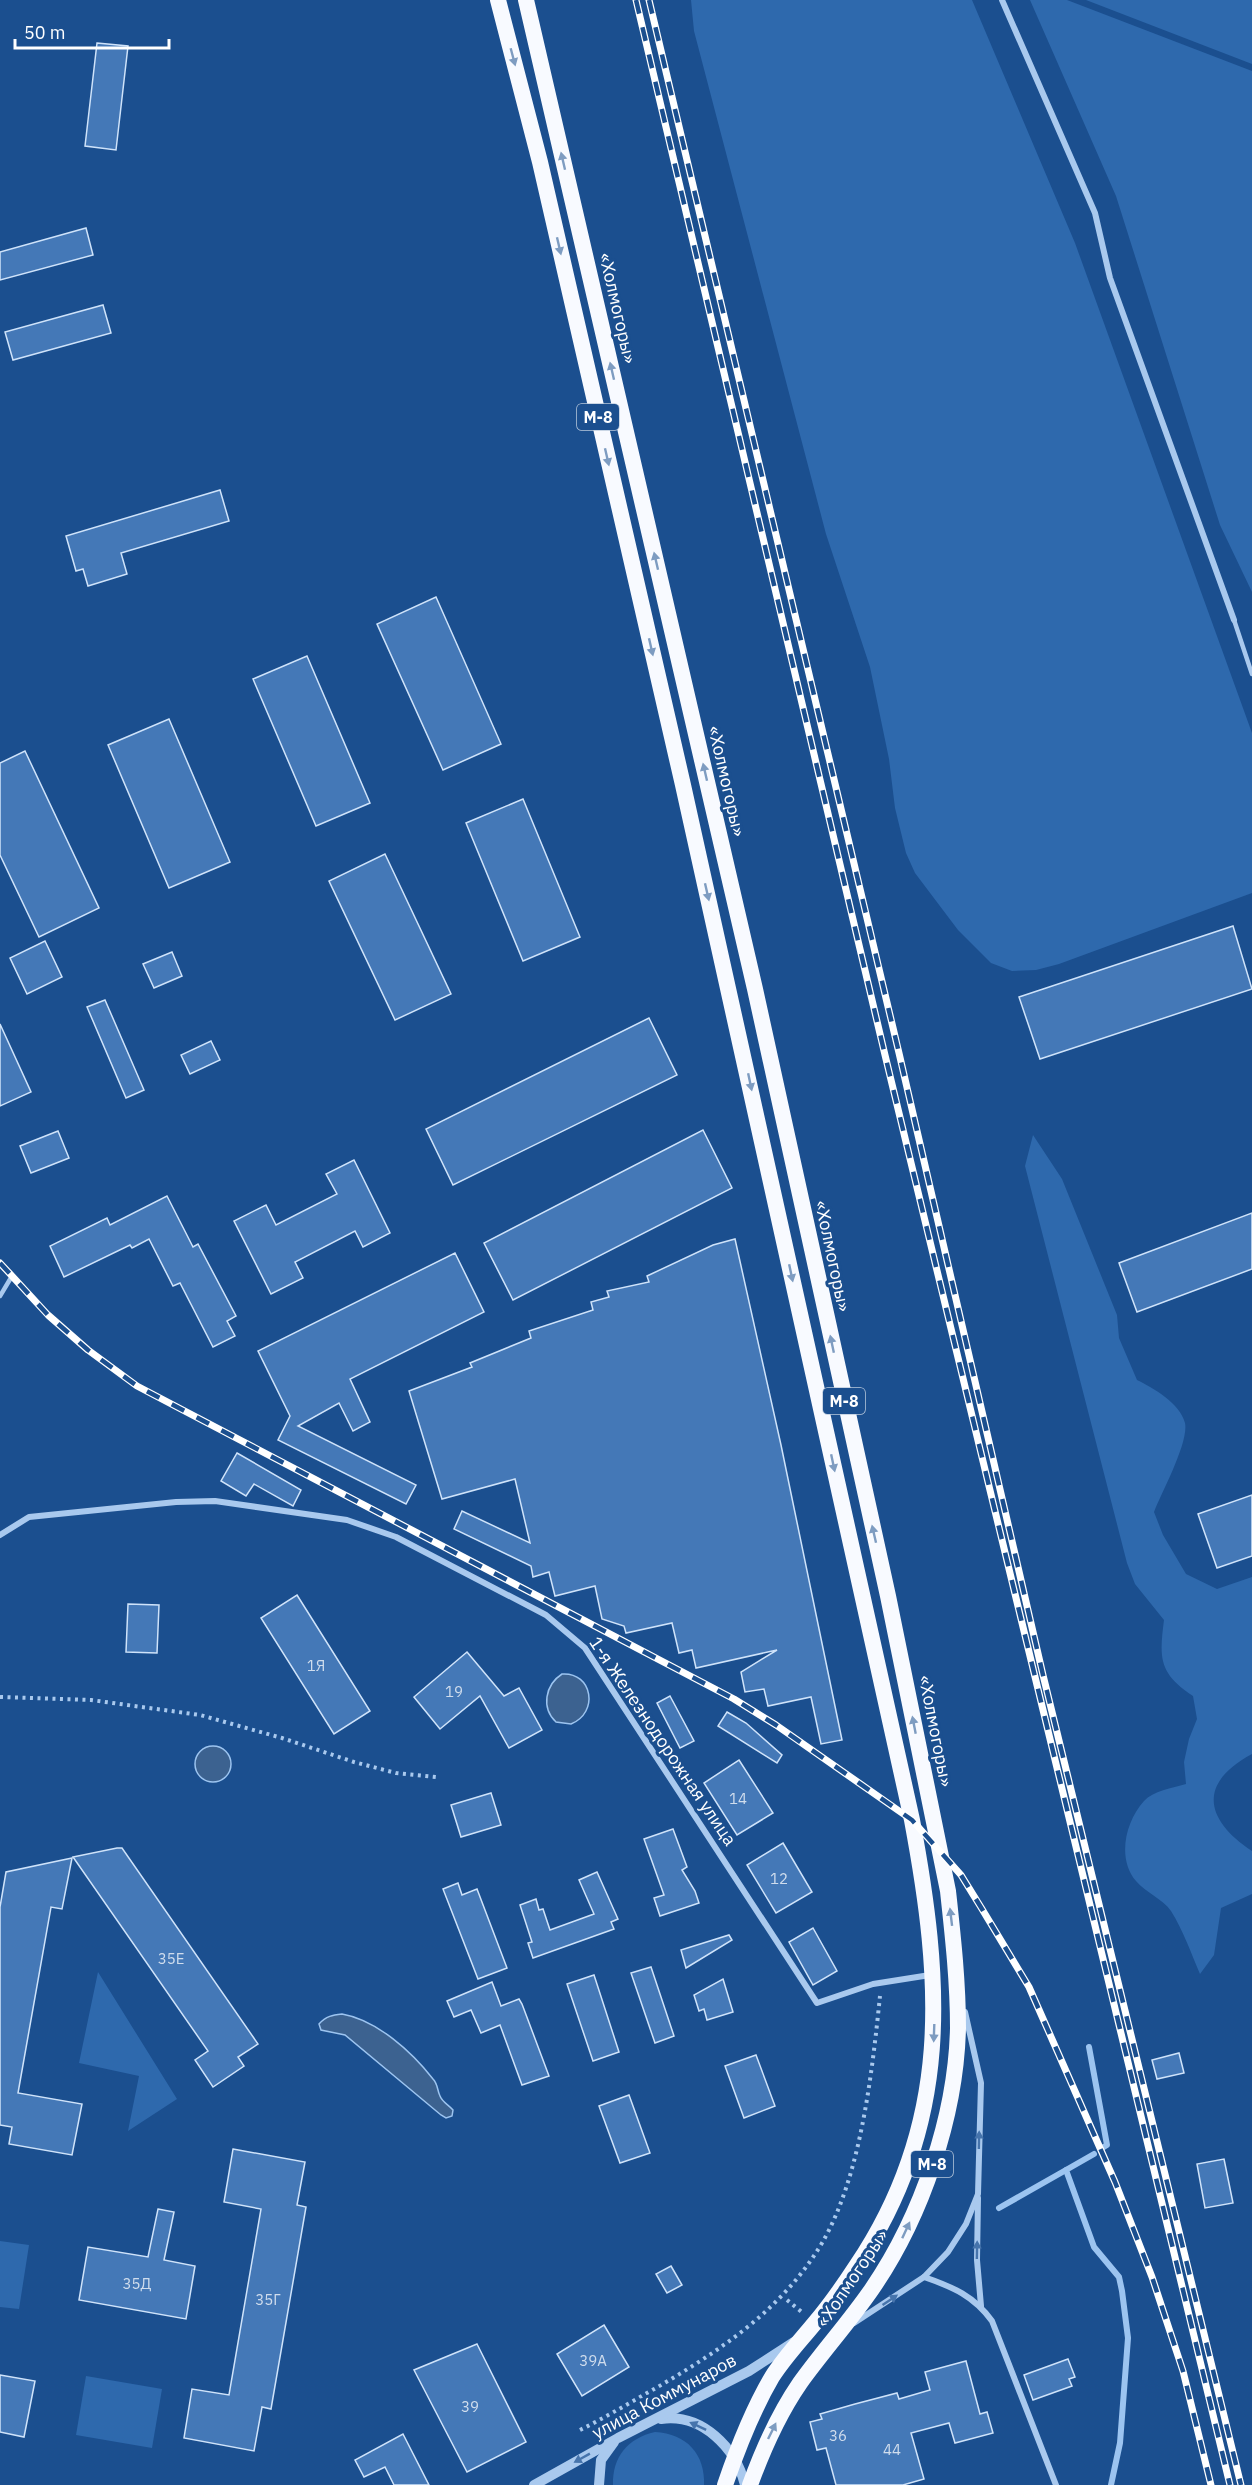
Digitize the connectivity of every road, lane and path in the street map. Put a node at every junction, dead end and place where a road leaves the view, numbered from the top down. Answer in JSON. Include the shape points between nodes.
{"nodes":[{"id":1,"x":498,"y":0,"type":"edge"},
{"id":2,"x":526,"y":0,"type":"edge"},
{"id":3,"x":1002,"y":0,"type":"edge"},
{"id":4,"x":1234,"y":620,"type":"joint"},
{"id":5,"x":1252,"y":674,"type":"edge"},
{"id":6,"x":12,"y":1276,"type":"dead end"},
{"id":7,"x":0,"y":1296,"type":"edge"},
{"id":8,"x":0,"y":1535,"type":"edge"},
{"id":9,"x":0,"y":1697,"type":"edge"},
{"id":10,"x":436,"y":1777,"type":"dead end"},
{"id":11,"x":933,"y":1974,"type":"junction"},
{"id":12,"x":956,"y":1975,"type":"junction"},
{"id":13,"x":881,"y":1983,"type":"junction"},
{"id":14,"x":978,"y":2194,"type":"junction"},
{"id":15,"x":924,"y":2277,"type":"junction"},
{"id":16,"x":787,"y":2300,"type":"dead end"},
{"id":17,"x":981,"y":2306,"type":"junction"},
{"id":18,"x":806,"y":2316,"type":"dead end"},
{"id":19,"x":841,"y":2332,"type":"junction"},
{"id":20,"x":807,"y":2334,"type":"junction"},
{"id":21,"x":652,"y":2420,"type":"junction"},
{"id":22,"x":580,"y":2430,"type":"dead end"},
{"id":23,"x":618,"y":2438,"type":"junction"},
{"id":24,"x":735,"y":2457,"type":"junction"},
{"id":25,"x":534,"y":2485,"type":"edge"},
{"id":26,"x":599,"y":2485,"type":"edge"},
{"id":27,"x":725,"y":2485,"type":"edge"},
{"id":28,"x":745,"y":2485,"type":"edge"},
{"id":29,"x":750,"y":2485,"type":"edge"},
{"id":30,"x":1056,"y":2485,"type":"edge"}],
"edges":[{"from":1,"to":11,"type":"highway","name":"«Холмогоры»","number":"М-8","one_way":true,"via":[[540,162],[744,1052],[912,1820]]},
{"from":12,"to":2,"type":"highway","name":"«Холмогоры»","number":"М-8","one_way":true,"via":[[948,1891],[888,1596],[755,989]]},
{"from":3,"to":4,"type":"street","via":[[1095,213],[1110,278]]},
{"from":4,"to":5,"type":"lane"},
{"from":6,"to":7,"type":"lane"},
{"from":8,"to":13,"type":"street","name":"1-я Железнодорожная улица","via":[[29,1517],[215,1501],[346,1520],[396,1537],[546,1615],[585,1648],[817,2003]]},
{"from":9,"to":10,"type":"path","via":[[91,1700],[200,1715],[354,1762],[396,1773]]},
{"from":11,"to":13,"type":"street","name":"1-я Железнодорожная улица"},
{"from":11,"to":20,"type":"highway","name":"«Холмогоры»","number":"М-8","one_way":true,"via":[[932,2062],[911,2159],[891,2206],[859,2262]]},
{"from":14,"to":12,"type":"street","one_way":true,"via":[[981,2083]]},
{"from":19,"to":12,"type":"highway","name":"«Холмогоры»","number":"М-8","one_way":true,"via":[[896,2251],[928,2176],[943,2127],[955,2062]]},
{"from":13,"to":22,"type":"path","via":[[855,2156],[823,2241],[808,2264],[762,2317],[726,2345]]},
{"from":14,"to":15,"type":"street","via":[[966,2224],[948,2252]]},
{"from":17,"to":14,"type":"street","one_way":true,"via":[[976,2260]]},
{"from":15,"to":17,"type":"street","via":[[952,2287]]},
{"from":19,"to":15,"type":"street","one_way":true},
{"from":16,"to":18,"type":"path"},
{"from":17,"to":30,"type":"street","via":[[992,2321]]},
{"from":29,"to":19,"type":"highway","name":"«Холмогоры»","number":"М-8","one_way":true,"via":[[787,2404]]},
{"from":20,"to":21,"type":"street","name":"улица Коммунаров","via":[[748,2371]]},
{"from":20,"to":24,"type":"highway","name":"«Холмогоры»","number":"М-8","via":[[773,2376]]},
{"from":21,"to":23,"type":"street","name":"улица Коммунаров"},
{"from":24,"to":21,"type":"street","one_way":true,"via":[[704,2427],[680,2419]]},
{"from":23,"to":25,"type":"street","name":"улица Коммунаров","one_way":true},
{"from":23,"to":26,"type":"street","via":[[601,2460]]},
{"from":24,"to":27,"type":"highway","number":"М-8"},
{"from":24,"to":28,"type":"street"}]}
